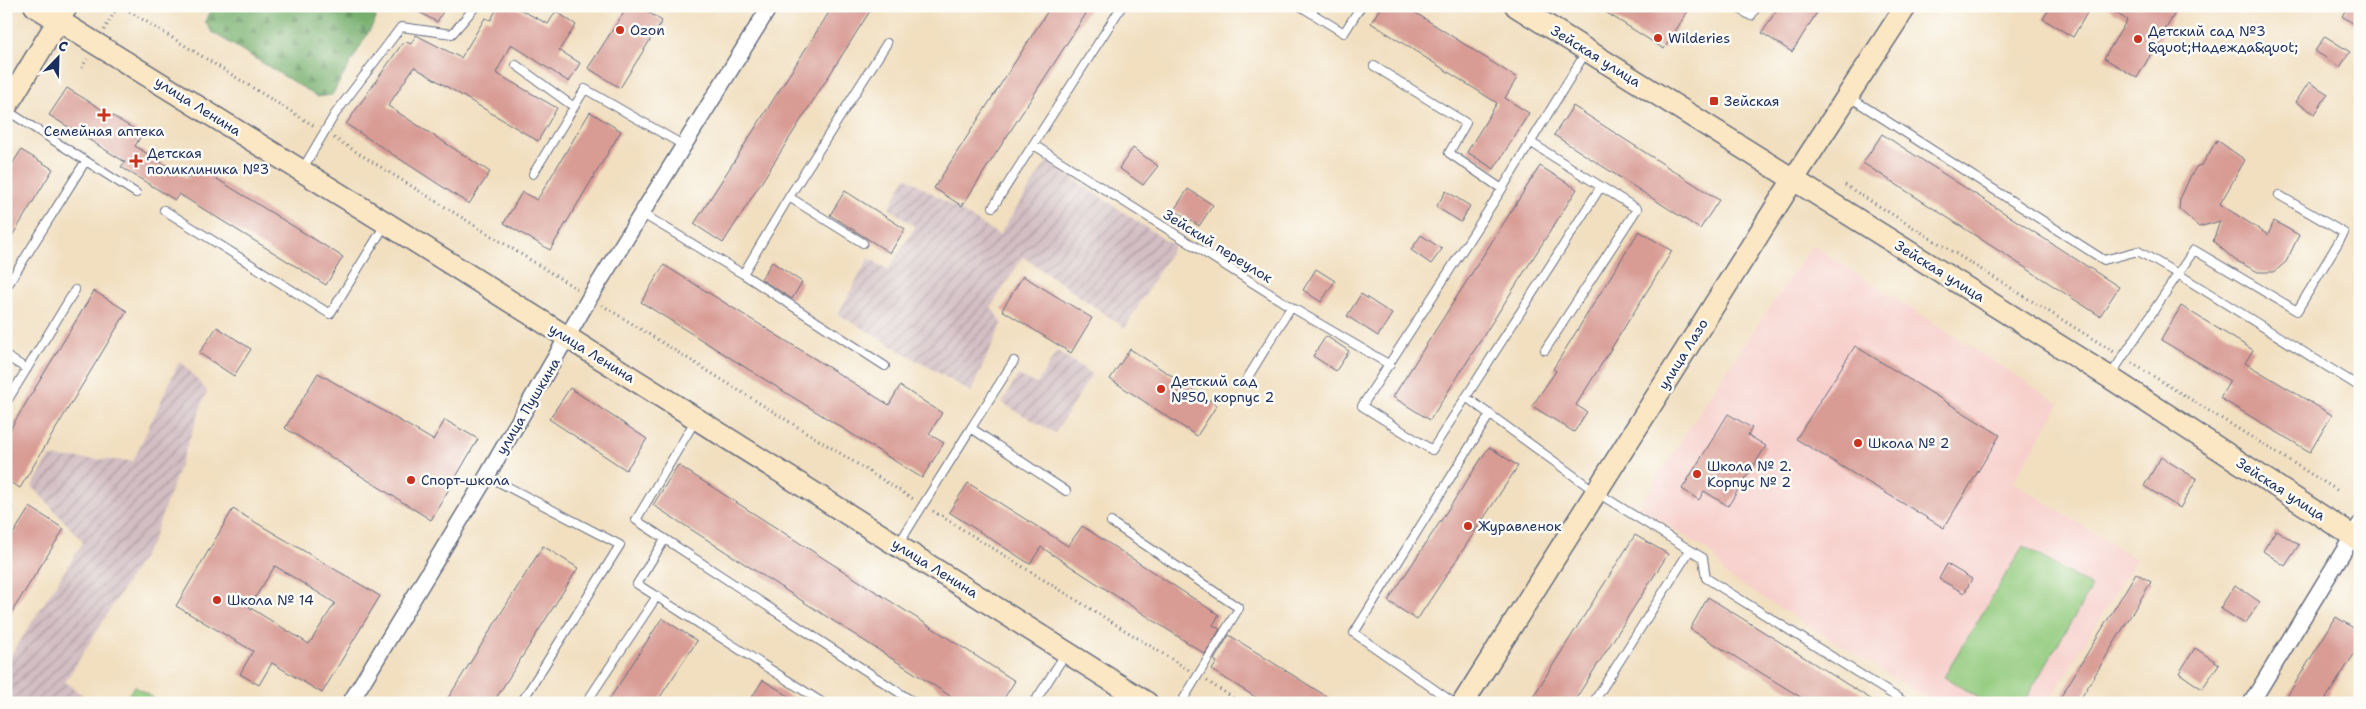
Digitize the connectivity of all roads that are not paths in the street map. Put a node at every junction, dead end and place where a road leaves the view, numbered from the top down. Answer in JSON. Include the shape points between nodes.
{"nodes":[{"id":1,"x":35,"y":6,"type":"edge"},
{"id":2,"x":476,"y":6,"type":"edge"},
{"id":3,"x":770,"y":6,"type":"edge"},
{"id":4,"x":1122,"y":6,"type":"edge"},
{"id":5,"x":1300,"y":6,"type":"edge"},
{"id":6,"x":1361,"y":6,"type":"edge"},
{"id":7,"x":1516,"y":6,"type":"edge"},
{"id":8,"x":1735,"y":6,"type":"edge"},
{"id":9,"x":1757,"y":6,"type":"edge"},
{"id":10,"x":1906,"y":6,"type":"edge"},
{"id":11,"x":63,"y":14,"type":"edge"},
{"id":12,"x":887,"y":43,"type":"dead end"},
{"id":13,"x":1587,"y":50,"type":"junction"},
{"id":14,"x":516,"y":65,"type":"dead end"},
{"id":15,"x":1374,"y":66,"type":"dead end"},
{"id":16,"x":1848,"y":96,"type":"junction"},
{"id":17,"x":574,"y":106,"type":"junction"},
{"id":18,"x":6,"y":108,"type":"edge"},
{"id":19,"x":1530,"y":142,"type":"junction"},
{"id":20,"x":683,"y":145,"type":"junction"},
{"id":21,"x":1034,"y":145,"type":"junction"},
{"id":22,"x":85,"y":162,"type":"junction"},
{"id":23,"x":302,"y":170,"type":"junction"},
{"id":24,"x":533,"y":174,"type":"dead end"},
{"id":25,"x":1793,"y":180,"type":"junction"},
{"id":26,"x":1600,"y":188,"type":"junction"},
{"id":27,"x":1502,"y":189,"type":"junction"},
{"id":28,"x":136,"y":193,"type":"dead end"},
{"id":29,"x":2279,"y":195,"type":"dead end"},
{"id":30,"x":789,"y":197,"type":"junction"},
{"id":31,"x":994,"y":207,"type":"dead end"},
{"id":32,"x":164,"y":210,"type":"dead end"},
{"id":33,"x":641,"y":213,"type":"junction"},
{"id":34,"x":386,"y":223,"type":"junction"},
{"id":35,"x":863,"y":243,"type":"dead end"},
{"id":36,"x":742,"y":274,"type":"junction"},
{"id":37,"x":2178,"y":274,"type":"junction"},
{"id":38,"x":6,"y":288,"type":"edge"},
{"id":39,"x":75,"y":290,"type":"dead end"},
{"id":40,"x":1291,"y":307,"type":"junction"},
{"id":41,"x":568,"y":338,"type":"junction"},
{"id":42,"x":1545,"y":350,"type":"dead end"},
{"id":43,"x":6,"y":356,"type":"edge"},
{"id":44,"x":1014,"y":361,"type":"dead end"},
{"id":45,"x":1390,"y":365,"type":"junction"},
{"id":46,"x":885,"y":366,"type":"dead end"},
{"id":47,"x":27,"y":369,"type":"junction"},
{"id":48,"x":2109,"y":376,"type":"junction"},
{"id":49,"x":1245,"y":382,"type":"dead end"},
{"id":50,"x":2360,"y":386,"type":"edge"},
{"id":51,"x":1466,"y":397,"type":"junction"},
{"id":52,"x":6,"y":403,"type":"edge"},
{"id":53,"x":1490,"y":414,"type":"junction"},
{"id":54,"x":696,"y":419,"type":"junction"},
{"id":55,"x":971,"y":428,"type":"junction"},
{"id":56,"x":487,"y":476,"type":"junction"},
{"id":57,"x":1066,"y":491,"type":"dead end"},
{"id":58,"x":1596,"y":492,"type":"junction"},
{"id":59,"x":1111,"y":522,"type":"dead end"},
{"id":60,"x":2357,"y":534,"type":"edge"},
{"id":61,"x":665,"y":539,"type":"junction"},
{"id":62,"x":898,"y":545,"type":"junction"},
{"id":63,"x":1690,"y":550,"type":"junction"},
{"id":64,"x":657,"y":596,"type":"junction"},
{"id":65,"x":1068,"y":651,"type":"junction"},
{"id":66,"x":809,"y":699,"type":"edge"},
{"id":67,"x":350,"y":703,"type":"edge"},
{"id":68,"x":521,"y":703,"type":"edge"},
{"id":69,"x":586,"y":703,"type":"edge"},
{"id":70,"x":822,"y":703,"type":"edge"},
{"id":71,"x":915,"y":703,"type":"edge"},
{"id":72,"x":1034,"y":703,"type":"edge"},
{"id":73,"x":1147,"y":703,"type":"edge"},
{"id":74,"x":1181,"y":703,"type":"edge"},
{"id":75,"x":1454,"y":703,"type":"edge"},
{"id":76,"x":1463,"y":703,"type":"edge"},
{"id":77,"x":1593,"y":703,"type":"edge"},
{"id":78,"x":1906,"y":703,"type":"edge"},
{"id":79,"x":2251,"y":703,"type":"edge"}],
"edges":[{"from":1,"to":11,"type":"main road","name":"улица Ленина"},
{"from":2,"to":23,"type":"lane","via":[[452,34],[402,27],[324,132]]},
{"from":3,"to":20,"type":"street","name":"улица Пушкина"},
{"from":4,"to":21,"type":"lane"},
{"from":5,"to":6,"type":"lane","via":[[1344,33]]},
{"from":7,"to":13,"type":"main road","name":"Зейская улица"},
{"from":8,"to":9,"type":"lane","via":[[1751,16]]},
{"from":10,"to":16,"type":"main road","name":"улица Лазо"},
{"from":11,"to":18,"type":"main road"},
{"from":11,"to":23,"type":"main road","name":"улица Ленина"},
{"from":12,"to":30,"type":"lane"},
{"from":13,"to":19,"type":"lane"},
{"from":13,"to":25,"type":"main road","name":"Зейская улица"},
{"from":14,"to":17,"type":"lane"},
{"from":15,"to":27,"type":"lane","via":[[1466,122],[1449,154]]},
{"from":16,"to":25,"type":"main road","name":"улица Лазо"},
{"from":16,"to":37,"type":"lane","via":[[2104,260],[2138,251]]},
{"from":17,"to":20,"type":"lane","via":[[584,89]]},
{"from":17,"to":24,"type":"lane"},
{"from":18,"to":22,"type":"lane"},
{"from":19,"to":26,"type":"lane"},
{"from":19,"to":27,"type":"lane"},
{"from":20,"to":33,"type":"street","name":"улица Пушкина"},
{"from":21,"to":31,"type":"lane"},
{"from":21,"to":40,"type":"lane","name":"Зейский переулок"},
{"from":22,"to":28,"type":"lane"},
{"from":22,"to":38,"type":"lane"},
{"from":23,"to":34,"type":"main road","name":"улица Ленина"},
{"from":25,"to":48,"type":"main road","name":"Зейская улица"},
{"from":25,"to":58,"type":"main road","name":"улица Лазо"},
{"from":26,"to":42,"type":"lane","via":[[1637,209]]},
{"from":26,"to":51,"type":"lane"},
{"from":27,"to":45,"type":"lane"},
{"from":29,"to":37,"type":"lane","via":[[2344,233],[2297,311],[2194,250]]},
{"from":30,"to":35,"type":"lane"},
{"from":30,"to":36,"type":"lane"},
{"from":32,"to":34,"type":"lane","via":[[330,314]]},
{"from":33,"to":36,"type":"lane"},
{"from":33,"to":41,"type":"street","name":"улица Пушкина"},
{"from":34,"to":41,"type":"main road","name":"улица Ленина"},
{"from":36,"to":46,"type":"lane"},
{"from":37,"to":48,"type":"lane"},
{"from":37,"to":50,"type":"lane"},
{"from":39,"to":47,"type":"lane"},
{"from":40,"to":45,"type":"lane","name":"Зейский переулок"},
{"from":40,"to":49,"type":"lane"},
{"from":41,"to":54,"type":"main road","name":"улица Ленина"},
{"from":41,"to":56,"type":"street","name":"улица Пушкина"},
{"from":43,"to":47,"type":"lane"},
{"from":44,"to":55,"type":"lane"},
{"from":45,"to":51,"type":"lane","via":[[1362,406],[1432,450]]},
{"from":47,"to":52,"type":"lane"},
{"from":48,"to":60,"type":"main road","name":"Зейская улица"},
{"from":51,"to":53,"type":"lane"},
{"from":53,"to":58,"type":"lane"},
{"from":53,"to":75,"type":"lane","via":[[1354,633]]},
{"from":54,"to":61,"type":"lane","via":[[636,520]]},
{"from":54,"to":62,"type":"main road","name":"улица Ленина"},
{"from":55,"to":57,"type":"lane"},
{"from":55,"to":62,"type":"lane"},
{"from":56,"to":67,"type":"street","name":"улица Пушкина"},
{"from":56,"to":68,"type":"lane","via":[[620,545]]},
{"from":58,"to":63,"type":"lane"},
{"from":58,"to":76,"type":"main road","name":"улица Лазо"},
{"from":59,"to":74,"type":"lane","via":[[1239,608]]},
{"from":60,"to":79,"type":"street"},
{"from":61,"to":64,"type":"lane","via":[[637,584]]},
{"from":61,"to":71,"type":"lane"},
{"from":62,"to":65,"type":"main road","name":"улица Ленина"},
{"from":63,"to":77,"type":"lane"},
{"from":63,"to":78,"type":"lane","via":[[1703,558],[1706,578]]},
{"from":64,"to":66,"type":"lane"},
{"from":64,"to":69,"type":"lane"},
{"from":65,"to":72,"type":"lane"},
{"from":65,"to":73,"type":"main road","name":"улица Ленина"},
{"from":66,"to":70,"type":"lane"}]}
